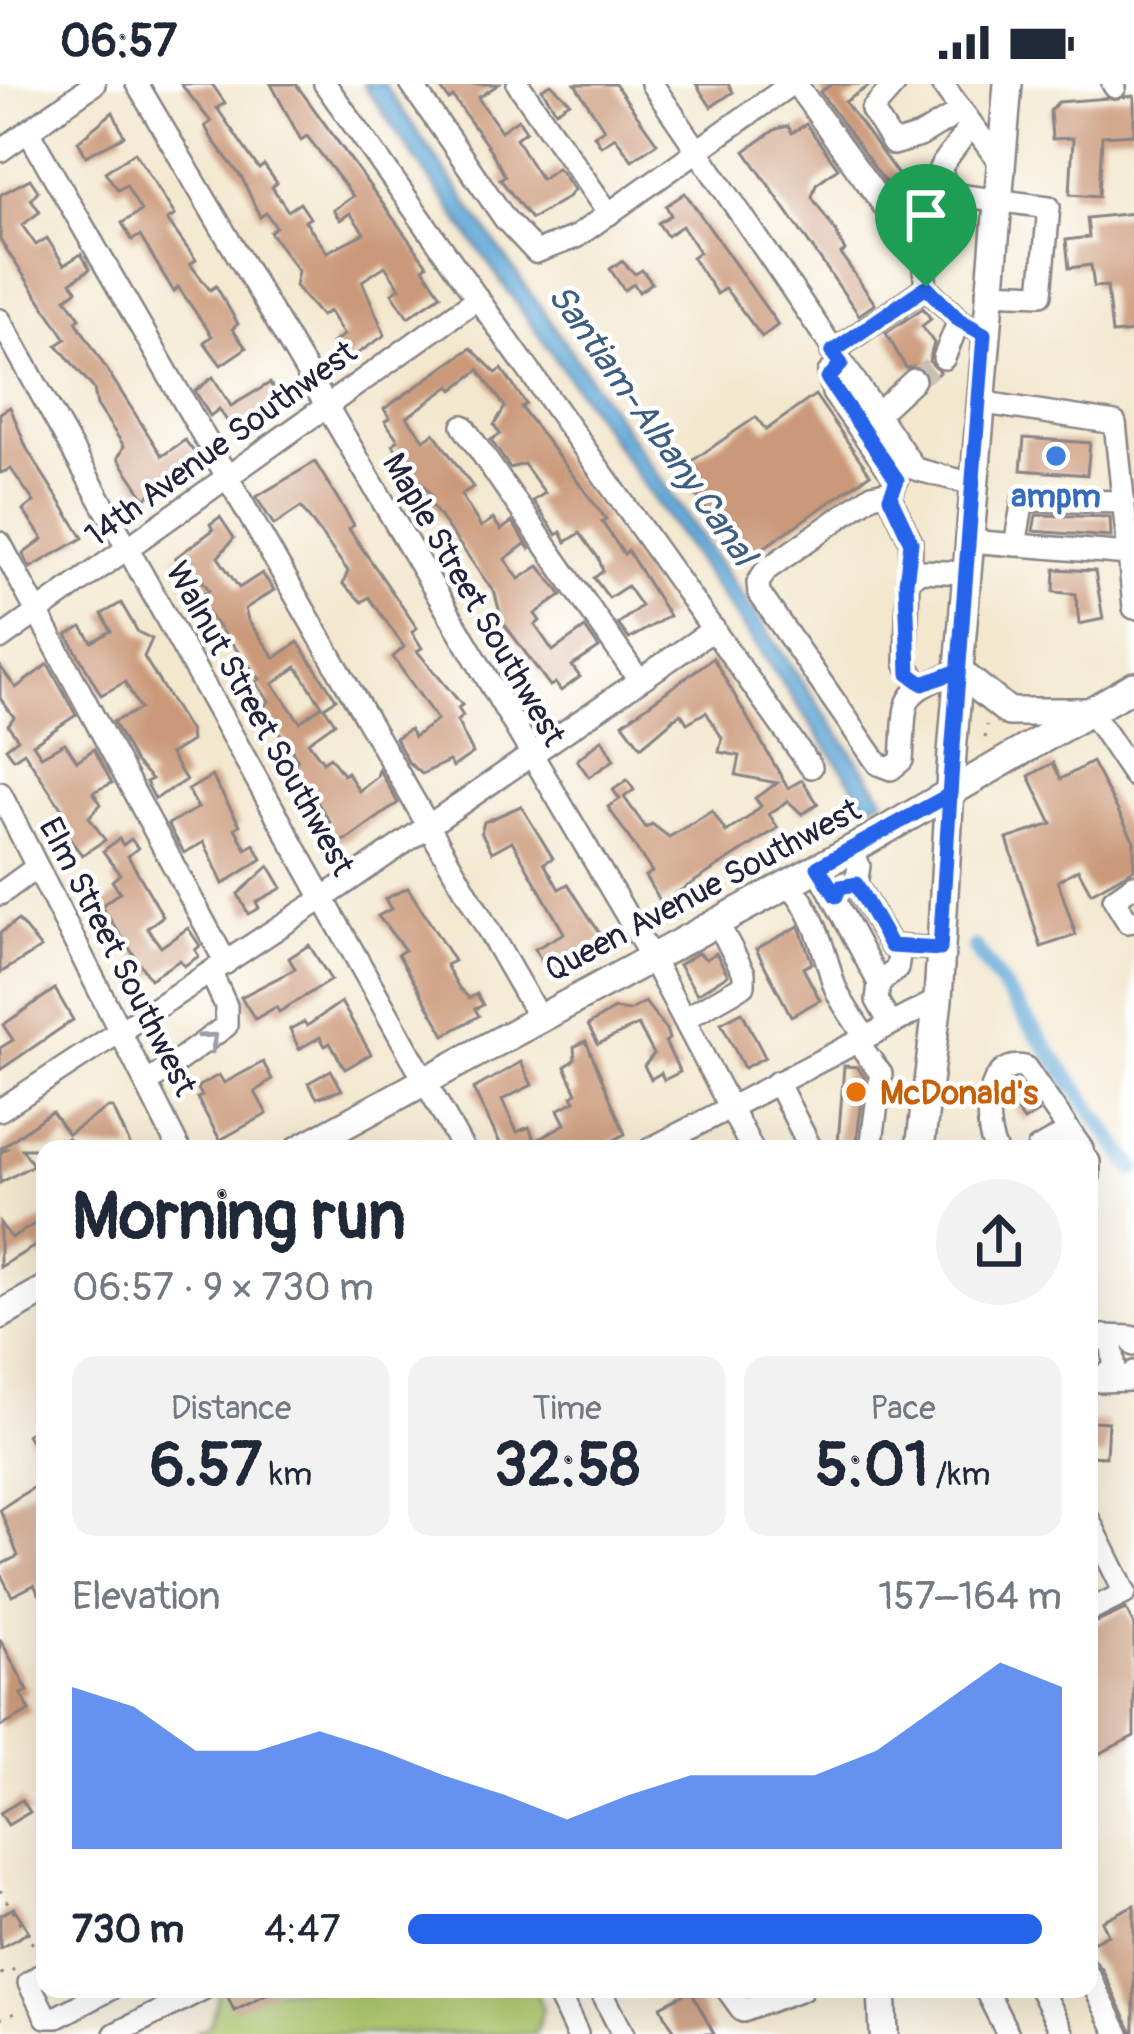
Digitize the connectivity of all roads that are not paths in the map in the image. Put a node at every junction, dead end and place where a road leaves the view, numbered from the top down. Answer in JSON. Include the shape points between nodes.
{"nodes":[{"id":1,"x":94,"y":84,"type":"edge"},
{"id":2,"x":137,"y":84,"type":"edge"},
{"id":3,"x":325,"y":84,"type":"edge"},
{"id":4,"x":411,"y":84,"type":"edge"},
{"id":5,"x":518,"y":84,"type":"edge"},
{"id":6,"x":652,"y":84,"type":"edge"},
{"id":7,"x":794,"y":84,"type":"edge"},
{"id":8,"x":895,"y":84,"type":"edge"},
{"id":9,"x":941,"y":84,"type":"edge"},
{"id":10,"x":1008,"y":84,"type":"edge"},
{"id":11,"x":966,"y":118,"type":"junction"},
{"id":12,"x":28,"y":131,"type":"junction"},
{"id":13,"x":698,"y":150,"type":"junction"},
{"id":14,"x":0,"y":151,"type":"edge"},
{"id":15,"x":1001,"y":164,"type":"junction"},
{"id":16,"x":998,"y":199,"type":"junction"},
{"id":17,"x":609,"y":214,"type":"junction"},
{"id":18,"x":926,"y":287,"type":"junction"},
{"id":19,"x":987,"y":292,"type":"junction"},
{"id":20,"x":478,"y":298,"type":"junction"},
{"id":21,"x":0,"y":320,"type":"edge"},
{"id":22,"x":972,"y":327,"type":"junction"},
{"id":23,"x":836,"y":358,"type":"junction"},
{"id":24,"x":944,"y":358,"type":"tunnel mouth"},
{"id":25,"x":914,"y":380,"type":"tunnel mouth"},
{"id":26,"x":979,"y":402,"type":"junction"},
{"id":27,"x":324,"y":409,"type":"junction"},
{"id":28,"x":876,"y":415,"type":"junction"},
{"id":29,"x":463,"y":426,"type":"dead end"},
{"id":30,"x":229,"y":479,"type":"junction"},
{"id":31,"x":900,"y":480,"type":"junction"},
{"id":32,"x":973,"y":484,"type":"junction"},
{"id":33,"x":1124,"y":502,"type":"junction"},
{"id":34,"x":968,"y":541,"type":"junction"},
{"id":35,"x":0,"y":543,"type":"edge"},
{"id":36,"x":1015,"y":545,"type":"junction"},
{"id":37,"x":129,"y":551,"type":"junction"},
{"id":38,"x":1129,"y":554,"type":"junction"},
{"id":39,"x":966,"y":573,"type":"junction"},
{"id":40,"x":910,"y":576,"type":"junction"},
{"id":41,"x":1134,"y":608,"type":"edge"},
{"id":42,"x":38,"y":612,"type":"junction"},
{"id":43,"x":714,"y":629,"type":"junction"},
{"id":44,"x":0,"y":639,"type":"edge"},
{"id":45,"x":958,"y":671,"type":"junction"},
{"id":46,"x":639,"y":680,"type":"junction"},
{"id":47,"x":919,"y":684,"type":"junction"},
{"id":48,"x":1134,"y":686,"type":"edge"},
{"id":49,"x":1090,"y":712,"type":"junction"},
{"id":50,"x":529,"y":756,"type":"junction"},
{"id":51,"x":812,"y":767,"type":"dead end"},
{"id":52,"x":1134,"y":776,"type":"edge"},
{"id":53,"x":0,"y":793,"type":"edge"},
{"id":54,"x":949,"y":795,"type":"junction"},
{"id":55,"x":428,"y":827,"type":"junction"},
{"id":56,"x":852,"y":849,"type":"junction"},
{"id":57,"x":37,"y":867,"type":"junction"},
{"id":58,"x":818,"y":867,"type":"junction"},
{"id":59,"x":788,"y":882,"type":"junction"},
{"id":60,"x":856,"y":884,"type":"junction"},
{"id":61,"x":1134,"y":885,"type":"edge"},
{"id":62,"x":0,"y":894,"type":"edge"},
{"id":63,"x":836,"y":896,"type":"junction"},
{"id":64,"x":325,"y":897,"type":"junction"},
{"id":65,"x":716,"y":920,"type":"junction"},
{"id":66,"x":1134,"y":921,"type":"edge"},
{"id":67,"x":900,"y":948,"type":"junction"},
{"id":68,"x":940,"y":949,"type":"junction"},
{"id":69,"x":650,"y":955,"type":"junction"},
{"id":70,"x":218,"y":968,"type":"junction"},
{"id":71,"x":879,"y":983,"type":"junction"},
{"id":72,"x":938,"y":1000,"type":"junction"},
{"id":73,"x":538,"y":1018,"type":"junction"},
{"id":74,"x":684,"y":1019,"type":"junction"},
{"id":75,"x":890,"y":1024,"type":"junction"},
{"id":76,"x":118,"y":1032,"type":"junction"},
{"id":77,"x":861,"y":1039,"type":"junction"},
{"id":78,"x":428,"y":1080,"type":"junction"},
{"id":79,"x":776,"y":1082,"type":"junction"},
{"id":80,"x":146,"y":1084,"type":"junction"},
{"id":81,"x":730,"y":1106,"type":"junction"},
{"id":82,"x":0,"y":1110,"type":"edge"},
{"id":83,"x":174,"y":1140,"type":"edge"},
{"id":84,"x":317,"y":1140,"type":"edge"},
{"id":85,"x":458,"y":1140,"type":"edge"},
{"id":86,"x":667,"y":1140,"type":"edge"},
{"id":87,"x":747,"y":1140,"type":"edge"},
{"id":88,"x":806,"y":1140,"type":"edge"},
{"id":89,"x":872,"y":1140,"type":"edge"},
{"id":90,"x":921,"y":1140,"type":"edge"},
{"id":91,"x":991,"y":1140,"type":"edge"},
{"id":92,"x":1076,"y":1140,"type":"edge"},
{"id":93,"x":36,"y":1295,"type":"edge"},
{"id":94,"x":0,"y":1315,"type":"edge"},
{"id":95,"x":1113,"y":1340,"type":"edge"},
{"id":96,"x":1132,"y":1376,"type":"edge"},
{"id":97,"x":1098,"y":1378,"type":"edge"},
{"id":98,"x":1098,"y":1381,"type":"edge"},
{"id":99,"x":1098,"y":1538,"type":"edge"},
{"id":100,"x":1098,"y":1606,"type":"edge"},
{"id":101,"x":36,"y":1965,"type":"edge"},
{"id":102,"x":1098,"y":1994,"type":"edge"},
{"id":103,"x":94,"y":1998,"type":"edge"},
{"id":104,"x":186,"y":1998,"type":"edge"},
{"id":105,"x":560,"y":1998,"type":"edge"},
{"id":106,"x":605,"y":1998,"type":"edge"},
{"id":107,"x":734,"y":1998,"type":"edge"},
{"id":108,"x":778,"y":1998,"type":"edge"},
{"id":109,"x":882,"y":1998,"type":"edge"},
{"id":110,"x":990,"y":1998,"type":"edge"},
{"id":111,"x":1045,"y":1998,"type":"edge"},
{"id":112,"x":116,"y":2034,"type":"edge"},
{"id":113,"x":577,"y":2034,"type":"edge"},
{"id":114,"x":623,"y":2034,"type":"edge"},
{"id":115,"x":884,"y":2034,"type":"edge"},
{"id":116,"x":1008,"y":2034,"type":"edge"},
{"id":117,"x":1063,"y":2034,"type":"edge"},
{"id":118,"x":1118,"y":2034,"type":"edge"}],
"edges":[{"from":1,"to":12,"type":"street"},
{"from":2,"to":27,"type":"street","name":"Maple Street Southwest"},
{"from":3,"to":20,"type":"street"},
{"from":4,"to":17,"type":"street","via":[[536,252]]},
{"from":5,"to":17,"type":"street"},
{"from":6,"to":13,"type":"street"},
{"from":7,"to":13,"type":"street"},
{"from":7,"to":18,"type":"street","via":[[923,260]]},
{"from":8,"to":11,"type":"street","via":[[872,110],[893,144]]},
{"from":9,"to":11,"type":"street"},
{"from":10,"to":15,"type":"main road"},
{"from":11,"to":15,"type":"street"},
{"from":11,"to":16,"type":"street","via":[[940,168],[944,181],[950,194]]},
{"from":12,"to":14,"type":"street"},
{"from":12,"to":30,"type":"street"},
{"from":13,"to":17,"type":"street"},
{"from":13,"to":23,"type":"street"},
{"from":15,"to":16,"type":"main road"},
{"from":16,"to":19,"type":"main road"},
{"from":16,"to":19,"type":"street","via":[[1049,207],[1041,294]]},
{"from":18,"to":22,"type":"street"},
{"from":18,"to":23,"type":"street"},
{"from":19,"to":22,"type":"main road"},
{"from":20,"to":27,"type":"street","name":"14th Avenue Southwest"},
{"from":20,"to":43,"type":"street"},
{"from":21,"to":37,"type":"street","name":"Walnut Street Southwest"},
{"from":22,"to":24,"type":"street"},
{"from":22,"to":26,"type":"main road"},
{"from":23,"to":28,"type":"street"},
{"from":23,"to":31,"type":"street","via":[[833,393]]},
{"from":25,"to":28,"type":"street"},
{"from":26,"to":32,"type":"main road"},
{"from":26,"to":33,"type":"street","via":[[1115,422]]},
{"from":27,"to":30,"type":"street","name":"14th Avenue Southwest"},
{"from":27,"to":50,"type":"street","name":"Maple Street Southwest"},
{"from":28,"to":31,"type":"street"},
{"from":29,"to":46,"type":"street"},
{"from":30,"to":37,"type":"street","name":"14th Avenue Southwest"},
{"from":30,"to":55,"type":"street"},
{"from":31,"to":32,"type":"street"},
{"from":31,"to":40,"type":"street"},
{"from":31,"to":47,"type":"street","via":[[758,583],[878,764],[891,769],[902,760],[907,698]]},
{"from":32,"to":34,"type":"main road"},
{"from":33,"to":36,"type":"street","via":[[1023,500]]},
{"from":33,"to":38,"type":"street"},
{"from":34,"to":36,"type":"street"},
{"from":34,"to":39,"type":"main road"},
{"from":35,"to":42,"type":"street"},
{"from":36,"to":38,"type":"street"},
{"from":37,"to":42,"type":"street","name":"14th Avenue Southwest"},
{"from":37,"to":64,"type":"street","name":"Walnut Street Southwest"},
{"from":38,"to":41,"type":"street"},
{"from":39,"to":40,"type":"street"},
{"from":39,"to":45,"type":"main road"},
{"from":40,"to":47,"type":"street","via":[[906,663]]},
{"from":42,"to":44,"type":"street","name":"14th Avenue Southwest"},
{"from":42,"to":70,"type":"street"},
{"from":43,"to":46,"type":"street"},
{"from":43,"to":51,"type":"street"},
{"from":45,"to":47,"type":"street"},
{"from":45,"to":49,"type":"main road","via":[[1009,712]]},
{"from":45,"to":54,"type":"main road"},
{"from":46,"to":50,"type":"street"},
{"from":48,"to":49,"type":"main road","name":"Queen Avenue Southwest"},
{"from":49,"to":52,"type":"street"},
{"from":49,"to":54,"type":"main road","name":"Queen Avenue Southwest"},
{"from":50,"to":55,"type":"street"},
{"from":50,"to":69,"type":"street","name":"Maple Street Southwest"},
{"from":53,"to":57,"type":"street","name":"Elm Street Southwest"},
{"from":54,"to":56,"type":"main road","name":"Queen Avenue Southwest"},
{"from":54,"to":68,"type":"main road"},
{"from":55,"to":64,"type":"street"},
{"from":55,"to":73,"type":"street"},
{"from":56,"to":58,"type":"main road","name":"Queen Avenue Southwest"},
{"from":56,"to":60,"type":"street"},
{"from":57,"to":62,"type":"street"},
{"from":57,"to":76,"type":"street","name":"Elm Street Southwest"},
{"from":58,"to":59,"type":"main road","name":"Queen Avenue Southwest"},
{"from":58,"to":63,"type":"street"},
{"from":59,"to":65,"type":"main road","name":"Queen Avenue Southwest"},
{"from":59,"to":77,"type":"street","via":[[820,934]]},
{"from":60,"to":63,"type":"street"},
{"from":60,"to":67,"type":"street","via":[[885,940]]},
{"from":61,"to":66,"type":"street","via":[[1114,899]]},
{"from":63,"to":71,"type":"street"},
{"from":64,"to":70,"type":"street"},
{"from":64,"to":78,"type":"street","name":"Walnut Street Southwest"},
{"from":65,"to":69,"type":"main road","name":"Queen Avenue Southwest"},
{"from":65,"to":74,"type":"street","via":[[744,985]]},
{"from":67,"to":68,"type":"street"},
{"from":67,"to":71,"type":"street","via":[[897,970]]},
{"from":68,"to":72,"type":"main road"},
{"from":69,"to":73,"type":"main road","name":"Queen Avenue Southwest"},
{"from":69,"to":74,"type":"street","name":"Maple Street Southwest"},
{"from":70,"to":76,"type":"street"},
{"from":80,"to":70,"type":"street","one_way":true,"via":[[226,1026]]},
{"from":71,"to":75,"type":"street","via":[[877,1000]]},
{"from":72,"to":75,"type":"street"},
{"from":72,"to":90,"type":"main road"},
{"from":73,"to":78,"type":"main road","name":"Queen Avenue Southwest"},
{"from":74,"to":81,"type":"street","name":"Maple Street Southwest"},
{"from":75,"to":77,"type":"street"},
{"from":76,"to":80,"type":"street","name":"Elm Street Southwest"},
{"from":76,"to":82,"type":"street"},
{"from":77,"to":79,"type":"street"},
{"from":77,"to":89,"type":"street","via":[[880,1069]]},
{"from":78,"to":84,"type":"main road","name":"Queen Avenue Southwest"},
{"from":78,"to":85,"type":"street","name":"Walnut Street Southwest"},
{"from":79,"to":81,"type":"street"},
{"from":79,"to":88,"type":"street"},
{"from":80,"to":83,"type":"street","name":"Elm Street Southwest"},
{"from":81,"to":86,"type":"street"},
{"from":81,"to":87,"type":"street","name":"Maple Street Southwest"},
{"from":91,"to":92,"type":"street","via":[[992,1080],[1017,1064]]},
{"from":93,"to":94,"type":"main road"},
{"from":95,"to":97,"type":"street","via":[[1115,1370]]},
{"from":96,"to":98,"type":"street"},
{"from":99,"to":100,"type":"street","via":[[1125,1593]]},
{"from":101,"to":103,"type":"street","via":[[28,1991],[46,2017]]},
{"from":102,"to":118,"type":"street"},
{"from":104,"to":112,"type":"street"},
{"from":105,"to":113,"type":"street"},
{"from":106,"to":114,"type":"street"},
{"from":107,"to":108,"type":"street","via":[[743,2011]]},
{"from":109,"to":115,"type":"main road"},
{"from":110,"to":116,"type":"street"},
{"from":111,"to":117,"type":"street"}]}
